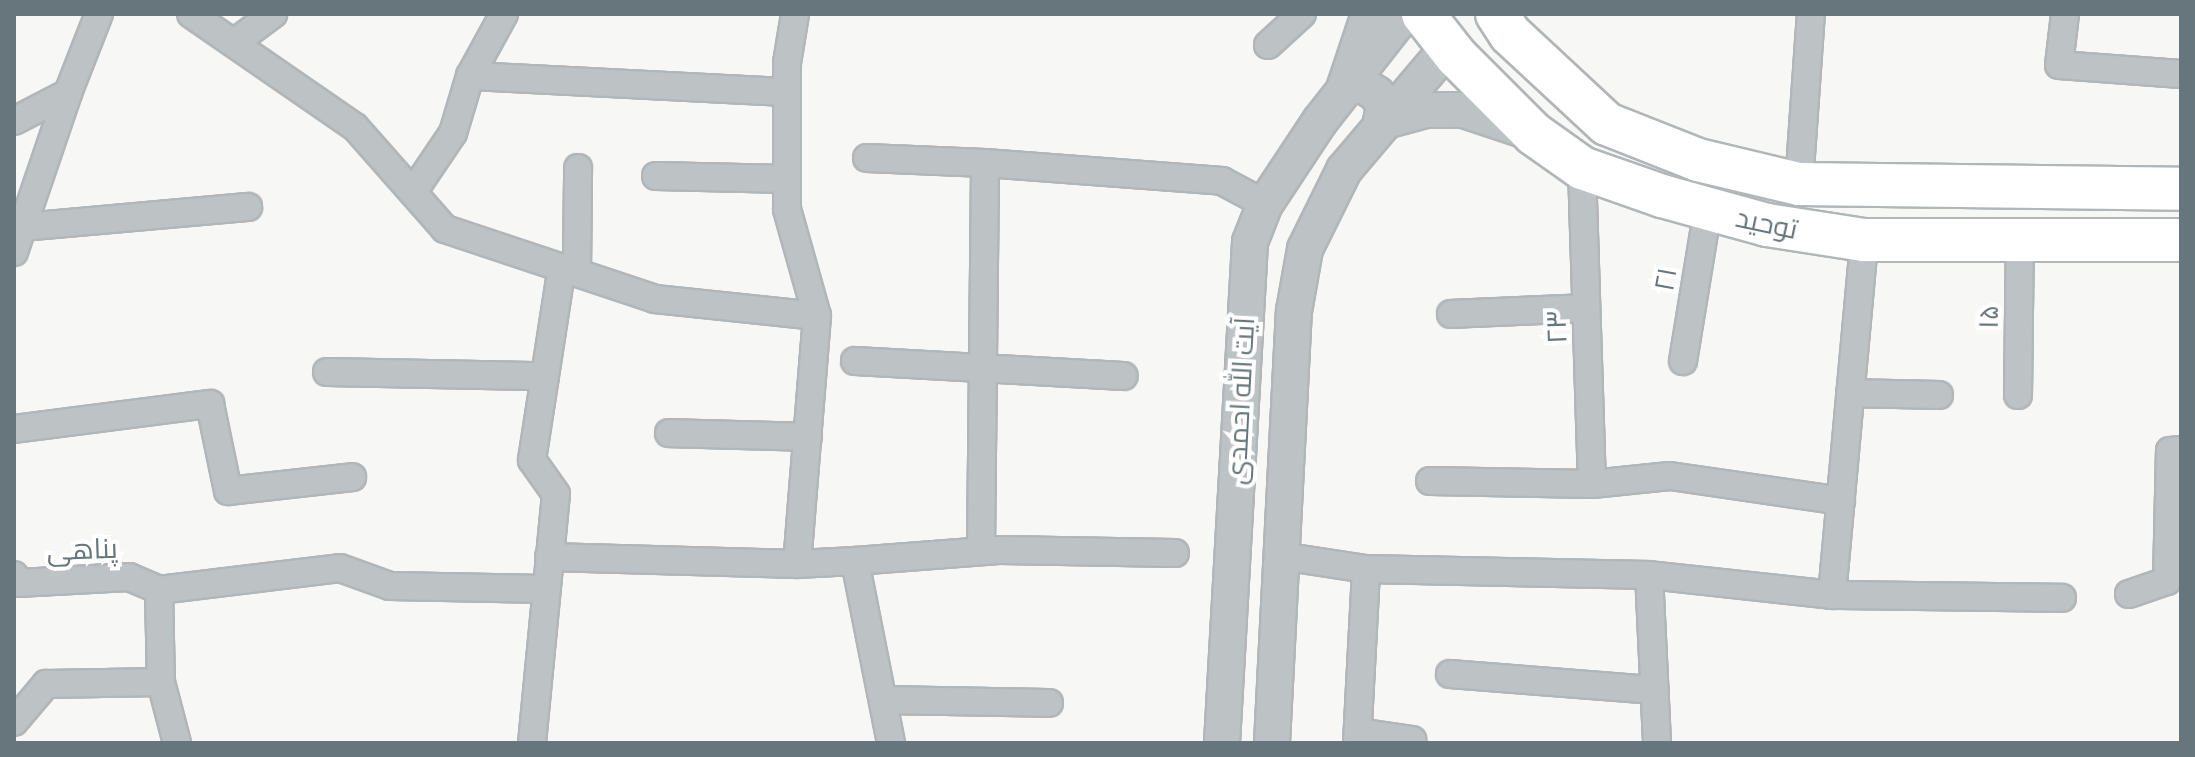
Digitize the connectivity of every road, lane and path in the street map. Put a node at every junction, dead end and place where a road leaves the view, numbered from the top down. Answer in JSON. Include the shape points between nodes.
{"nodes":[{"id":1,"x":99,"y":14,"type":"edge"},
{"id":2,"x":191,"y":14,"type":"edge"},
{"id":3,"x":273,"y":14,"type":"edge"},
{"id":4,"x":504,"y":14,"type":"edge"},
{"id":5,"x":795,"y":14,"type":"edge"},
{"id":6,"x":1302,"y":14,"type":"edge"},
{"id":7,"x":1369,"y":14,"type":"edge"},
{"id":8,"x":1404,"y":14,"type":"edge"},
{"id":9,"x":1497,"y":14,"type":"edge"},
{"id":10,"x":1811,"y":14,"type":"edge"},
{"id":11,"x":2065,"y":14,"type":"edge"},
{"id":12,"x":1436,"y":30,"type":"edge"},
{"id":13,"x":234,"y":43,"type":"junction"},
{"id":14,"x":1268,"y":45,"type":"dead end"},
{"id":15,"x":2181,"y":74,"type":"edge"},
{"id":16,"x":470,"y":76,"type":"junction"},
{"id":17,"x":1345,"y":86,"type":"junction"},
{"id":18,"x":787,"y":92,"type":"junction"},
{"id":19,"x":68,"y":93,"type":"junction"},
{"id":20,"x":14,"y":121,"type":"edge"},
{"id":21,"x":1381,"y":122,"type":"junction"},
{"id":22,"x":1534,"y":134,"type":"junction"},
{"id":23,"x":867,"y":158,"type":"dead end"},
{"id":24,"x":985,"y":163,"type":"junction"},
{"id":25,"x":578,"y":168,"type":"dead end"},
{"id":26,"x":1582,"y":168,"type":"junction"},
{"id":27,"x":656,"y":176,"type":"dead end"},
{"id":28,"x":787,"y":179,"type":"junction"},
{"id":29,"x":1799,"y":184,"type":"junction"},
{"id":30,"x":2181,"y":189,"type":"edge"},
{"id":31,"x":413,"y":192,"type":"junction"},
{"id":32,"x":1265,"y":204,"type":"junction"},
{"id":33,"x":248,"y":207,"type":"dead end"},
{"id":34,"x":1708,"y":209,"type":"junction"},
{"id":35,"x":23,"y":227,"type":"junction"},
{"id":36,"x":1864,"y":240,"type":"junction"},
{"id":37,"x":2020,"y":240,"type":"junction"},
{"id":38,"x":2181,"y":240,"type":"edge"},
{"id":39,"x":14,"y":252,"type":"edge"},
{"id":40,"x":569,"y":270,"type":"junction"},
{"id":41,"x":1586,"y":308,"type":"junction"},
{"id":42,"x":1451,"y":314,"type":"dead end"},
{"id":43,"x":817,"y":316,"type":"junction"},
{"id":44,"x":855,"y":361,"type":"dead end"},
{"id":45,"x":1683,"y":361,"type":"dead end"},
{"id":46,"x":983,"y":368,"type":"junction"},
{"id":47,"x":327,"y":372,"type":"dead end"},
{"id":48,"x":545,"y":376,"type":"junction"},
{"id":49,"x":1124,"y":376,"type":"dead end"},
{"id":50,"x":1850,"y":393,"type":"junction"},
{"id":51,"x":1939,"y":395,"type":"dead end"},
{"id":52,"x":2018,"y":395,"type":"dead end"},
{"id":53,"x":14,"y":429,"type":"edge"},
{"id":54,"x":669,"y":433,"type":"dead end"},
{"id":55,"x":808,"y":437,"type":"junction"},
{"id":56,"x":2181,"y":450,"type":"edge"},
{"id":57,"x":352,"y":477,"type":"dead end"},
{"id":58,"x":1430,"y":481,"type":"dead end"},
{"id":59,"x":1592,"y":484,"type":"junction"},
{"id":60,"x":1841,"y":501,"type":"junction"},
{"id":61,"x":981,"y":551,"type":"junction"},
{"id":62,"x":1175,"y":553,"type":"dead end"},
{"id":63,"x":1281,"y":556,"type":"junction"},
{"id":64,"x":549,"y":557,"type":"junction"},
{"id":65,"x":855,"y":561,"type":"junction"},
{"id":66,"x":797,"y":564,"type":"junction"},
{"id":67,"x":1366,"y":569,"type":"junction"},
{"id":68,"x":14,"y":575,"type":"edge"},
{"id":69,"x":1649,"y":575,"type":"junction"},
{"id":70,"x":546,"y":589,"type":"junction"},
{"id":71,"x":159,"y":590,"type":"junction"},
{"id":72,"x":2129,"y":594,"type":"dead end"},
{"id":73,"x":1832,"y":595,"type":"junction"},
{"id":74,"x":2062,"y":598,"type":"dead end"},
{"id":75,"x":1450,"y":674,"type":"dead end"},
{"id":76,"x":161,"y":682,"type":"junction"},
{"id":77,"x":1654,"y":690,"type":"junction"},
{"id":78,"x":883,"y":700,"type":"junction"},
{"id":79,"x":1049,"y":703,"type":"dead end"},
{"id":80,"x":14,"y":722,"type":"edge"},
{"id":81,"x":1358,"y":737,"type":"edge"},
{"id":82,"x":1412,"y":740,"type":"dead end"},
{"id":83,"x":177,"y":743,"type":"edge"},
{"id":84,"x":532,"y":743,"type":"edge"},
{"id":85,"x":891,"y":743,"type":"edge"},
{"id":86,"x":1222,"y":743,"type":"edge"},
{"id":87,"x":1272,"y":743,"type":"edge"},
{"id":88,"x":1657,"y":743,"type":"edge"}],
"edges":[{"from":1,"to":19,"type":"street"},
{"from":2,"to":13,"type":"street"},
{"from":3,"to":13,"type":"street"},
{"from":4,"to":16,"type":"street"},
{"from":5,"to":18,"type":"street"},
{"from":6,"to":14,"type":"street"},
{"from":7,"to":17,"type":"street","name":"آیت الله احمدی"},
{"from":8,"to":17,"type":"street","name":"آیت الله احمدی"},
{"from":9,"to":29,"type":"main road","name":"توحید","via":[[1510,34],[1607,124],[1698,160]]},
{"from":10,"to":29,"type":"street"},
{"from":11,"to":15,"type":"street","via":[[2059,65]]},
{"from":12,"to":21,"type":"street","name":"آیت الله احمدی"},
{"from":12,"to":22,"type":"main road","name":"توحید"},
{"from":13,"to":31,"type":"street","via":[[355,127]]},
{"from":16,"to":18,"type":"street"},
{"from":16,"to":31,"type":"street","via":[[453,133]]},
{"from":17,"to":21,"type":"street","via":[[1364,86],[1377,94],[1384,107]]},
{"from":17,"to":32,"type":"street","name":"آیت الله احمدی"},
{"from":18,"to":28,"type":"street"},
{"from":19,"to":20,"type":"street"},
{"from":19,"to":35,"type":"street"},
{"from":21,"to":22,"type":"street","via":[[1426,110],[1464,110]]},
{"from":21,"to":63,"type":"street","name":"آیت الله احمدی","via":[[1344,170],[1305,249],[1294,311]]},
{"from":22,"to":26,"type":"main road","name":"توحید"},
{"from":23,"to":24,"type":"street"},
{"from":24,"to":32,"type":"street","via":[[1222,181]]},
{"from":24,"to":46,"type":"street"},
{"from":25,"to":40,"type":"street"},
{"from":26,"to":34,"type":"main road","name":"توحید"},
{"from":26,"to":41,"type":"street","name":"۲۳"},
{"from":27,"to":28,"type":"street"},
{"from":28,"to":43,"type":"street","via":[[787,209]]},
{"from":29,"to":30,"type":"main road","name":"توحید"},
{"from":31,"to":40,"type":"street","via":[[445,229]]},
{"from":32,"to":86,"type":"street","name":"آیت الله احمدی","via":[[1250,242],[1245,289]]},
{"from":33,"to":35,"type":"street"},
{"from":34,"to":36,"type":"main road","name":"توحید","via":[[1767,225]]},
{"from":34,"to":45,"type":"street","name":"۲۱"},
{"from":35,"to":39,"type":"street"},
{"from":36,"to":37,"type":"main road","name":"توحید"},
{"from":36,"to":50,"type":"street"},
{"from":37,"to":38,"type":"main road","name":"توحید"},
{"from":37,"to":52,"type":"street","name":"۱۵"},
{"from":40,"to":43,"type":"street","via":[[655,299]]},
{"from":40,"to":48,"type":"street"},
{"from":41,"to":42,"type":"street"},
{"from":41,"to":59,"type":"street","name":"۲۳"},
{"from":43,"to":55,"type":"street"},
{"from":44,"to":46,"type":"street"},
{"from":46,"to":49,"type":"street"},
{"from":46,"to":61,"type":"street"},
{"from":47,"to":48,"type":"street"},
{"from":48,"to":64,"type":"street","via":[[532,460],[556,494]]},
{"from":50,"to":51,"type":"street"},
{"from":50,"to":60,"type":"street"},
{"from":53,"to":57,"type":"street","via":[[210,404],[228,491]]},
{"from":54,"to":55,"type":"street"},
{"from":55,"to":66,"type":"street"},
{"from":56,"to":72,"type":"street","via":[[2170,451],[2167,581]]},
{"from":58,"to":59,"type":"street"},
{"from":59,"to":60,"type":"street","via":[[1670,476]]},
{"from":60,"to":73,"type":"street"},
{"from":61,"to":62,"type":"street"},
{"from":61,"to":65,"type":"street"},
{"from":63,"to":67,"type":"street"},
{"from":63,"to":87,"type":"street","name":"آیت الله احمدی"},
{"from":64,"to":66,"type":"street"},
{"from":64,"to":70,"type":"street"},
{"from":65,"to":66,"type":"street"},
{"from":65,"to":78,"type":"street"},
{"from":67,"to":69,"type":"street"},
{"from":67,"to":81,"type":"street"},
{"from":68,"to":71,"type":"street","name":"پناهی","via":[[18,583],[129,577]]},
{"from":69,"to":73,"type":"street"},
{"from":69,"to":77,"type":"street"},
{"from":70,"to":71,"type":"street","via":[[390,586],[340,568]]},
{"from":70,"to":84,"type":"street"},
{"from":71,"to":76,"type":"street"},
{"from":73,"to":74,"type":"street"},
{"from":75,"to":77,"type":"street"},
{"from":76,"to":80,"type":"street","via":[[46,684]]},
{"from":76,"to":83,"type":"street"},
{"from":77,"to":88,"type":"street"},
{"from":78,"to":79,"type":"street"},
{"from":78,"to":85,"type":"street"},
{"from":81,"to":82,"type":"street"}]}
